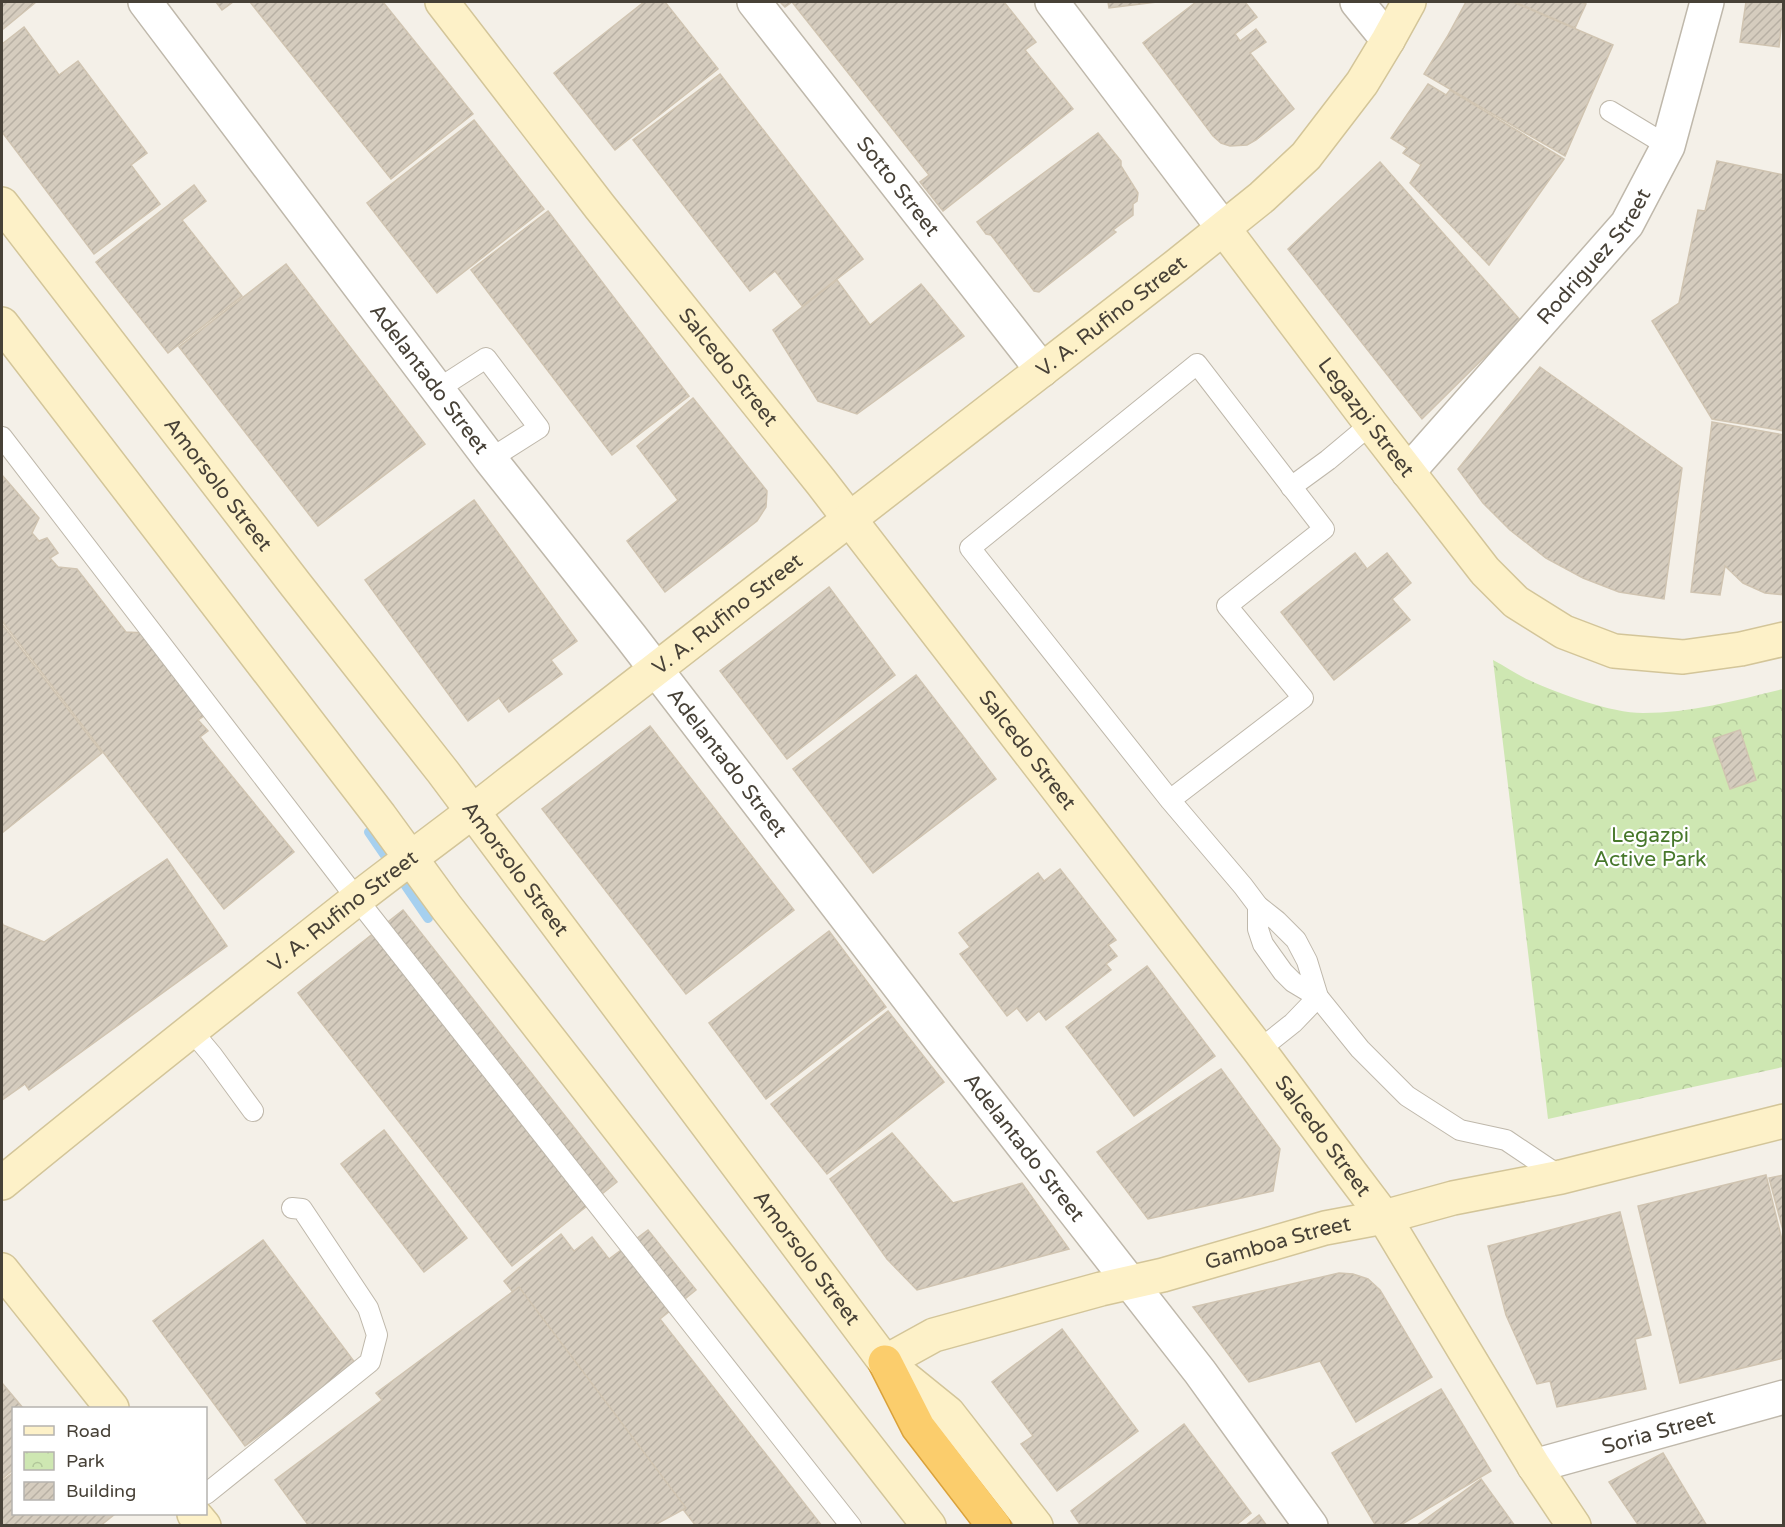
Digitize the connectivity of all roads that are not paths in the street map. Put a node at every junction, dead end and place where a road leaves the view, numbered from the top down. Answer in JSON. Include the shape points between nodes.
{"nodes":[{"id":1,"x":145,"y":2,"type":"edge"},
{"id":2,"x":442,"y":2,"type":"edge"},
{"id":3,"x":753,"y":2,"type":"edge"},
{"id":4,"x":1052,"y":2,"type":"edge"},
{"id":5,"x":1357,"y":2,"type":"edge"},
{"id":6,"x":1409,"y":2,"type":"edge"},
{"id":7,"x":1707,"y":2,"type":"edge"},
{"id":8,"x":1388,"y":40,"type":"junction"},
{"id":9,"x":1610,"y":111,"type":"dead end"},
{"id":10,"x":1668,"y":146,"type":"junction"},
{"id":11,"x":2,"y":204,"type":"edge"},
{"id":12,"x":1224,"y":229,"type":"junction"},
{"id":13,"x":2,"y":324,"type":"edge"},
{"id":14,"x":1042,"y":370,"type":"junction"},
{"id":15,"x":438,"y":389,"type":"junction"},
{"id":16,"x":1371,"y":424,"type":"junction"},
{"id":17,"x":2,"y":437,"type":"edge"},
{"id":18,"x":490,"y":459,"type":"junction"},
{"id":19,"x":1408,"y":472,"type":"junction"},
{"id":20,"x":1291,"y":487,"type":"junction"},
{"id":21,"x":850,"y":519,"type":"junction"},
{"id":22,"x":1784,"y":639,"type":"edge"},
{"id":23,"x":656,"y":670,"type":"junction"},
{"id":24,"x":1170,"y":800,"type":"junction"},
{"id":25,"x":472,"y":812,"type":"junction"},
{"id":26,"x":410,"y":858,"type":"junction"},
{"id":27,"x":357,"y":899,"type":"junction"},
{"id":28,"x":1258,"y":906,"type":"junction"},
{"id":29,"x":1318,"y":997,"type":"junction"},
{"id":30,"x":191,"y":1030,"type":"junction"},
{"id":31,"x":1259,"y":1050,"type":"junction"},
{"id":32,"x":253,"y":1111,"type":"dead end"},
{"id":33,"x":1784,"y":1121,"type":"edge"},
{"id":34,"x":1561,"y":1177,"type":"junction"},
{"id":35,"x":2,"y":1183,"type":"edge"},
{"id":36,"x":292,"y":1208,"type":"dead end"},
{"id":37,"x":1384,"y":1217,"type":"junction"},
{"id":38,"x":2,"y":1270,"type":"edge"},
{"id":39,"x":1130,"y":1283,"type":"junction"},
{"id":40,"x":885,"y":1362,"type":"junction"},
{"id":41,"x":1784,"y":1397,"type":"edge"},
{"id":42,"x":111,"y":1407,"type":"edge"},
{"id":43,"x":1534,"y":1466,"type":"junction"},
{"id":44,"x":207,"y":1493,"type":"edge"},
{"id":45,"x":851,"y":1526,"type":"edge"},
{"id":46,"x":929,"y":1526,"type":"edge"},
{"id":47,"x":994,"y":1526,"type":"edge"},
{"id":48,"x":1036,"y":1526,"type":"edge"},
{"id":49,"x":1311,"y":1526,"type":"edge"},
{"id":50,"x":1574,"y":1526,"type":"edge"}],
"edges":[{"from":1,"to":15,"type":"street","name":"Adelantado Street"},
{"from":2,"to":21,"type":"street","name":"Salcedo Street"},
{"from":3,"to":14,"type":"street","name":"Sotto Street"},
{"from":4,"to":12,"type":"street","name":"Legazpi Street"},
{"from":5,"to":8,"type":"street"},
{"from":6,"to":8,"type":"street","name":"V. A. Rufino Street"},
{"from":7,"to":10,"type":"street","name":"Rodriguez Street"},
{"from":8,"to":12,"type":"street","name":"V. A. Rufino Street","via":[[1362,83],[1306,156]]},
{"from":9,"to":10,"type":"lane"},
{"from":10,"to":19,"type":"street","name":"Rodriguez Street","via":[[1628,224]]},
{"from":11,"to":25,"type":"street","name":"Amorsolo Street"},
{"from":12,"to":14,"type":"street","name":"V. A. Rufino Street"},
{"from":12,"to":16,"type":"street","name":"Legazpi Street"},
{"from":13,"to":26,"type":"street"},
{"from":14,"to":21,"type":"street","name":"V. A. Rufino Street"},
{"from":15,"to":18,"type":"street","name":"Adelantado Street"},
{"from":15,"to":18,"type":"lane","via":[[486,358],[539,428]]},
{"from":16,"to":19,"type":"street","name":"Legazpi Street"},
{"from":16,"to":20,"type":"lane"},
{"from":17,"to":27,"type":"lane"},
{"from":18,"to":23,"type":"street","name":"Adelantado Street"},
{"from":19,"to":22,"type":"street","name":"Legazpi Street","via":[[1485,571],[1516,602],[1564,632],[1614,651],[1683,657]]},
{"from":20,"to":24,"type":"lane","via":[[1324,529],[1227,606],[1303,698]]},
{"from":20,"to":24,"type":"lane","via":[[1197,364],[970,549]]},
{"from":21,"to":23,"type":"street","name":"V. A. Rufino Street"},
{"from":21,"to":31,"type":"street","name":"Salcedo Street"},
{"from":23,"to":25,"type":"street","name":"V. A. Rufino Street"},
{"from":23,"to":39,"type":"street","name":"Adelantado Street"},
{"from":24,"to":28,"type":"lane"},
{"from":25,"to":26,"type":"street","name":"V. A. Rufino Street"},
{"from":25,"to":40,"type":"street","name":"Amorsolo Street"},
{"from":26,"to":27,"type":"street","name":"V. A. Rufino Street"},
{"from":26,"to":46,"type":"street"},
{"from":27,"to":30,"type":"street","name":"V. A. Rufino Street"},
{"from":27,"to":45,"type":"lane"},
{"from":28,"to":29,"type":"lane","via":[[1296,940]]},
{"from":28,"to":29,"type":"lane","via":[[1258,929],[1263,944],[1293,982]]},
{"from":29,"to":31,"type":"lane"},
{"from":29,"to":34,"type":"lane","via":[[1360,1049],[1407,1096],[1461,1130],[1506,1140]]},
{"from":30,"to":32,"type":"lane"},
{"from":30,"to":35,"type":"street","name":"V. A. Rufino Street"},
{"from":31,"to":37,"type":"street","name":"Salcedo Street"},
{"from":33,"to":34,"type":"street","name":"Gamboa Street"},
{"from":34,"to":37,"type":"street","name":"Gamboa Street","via":[[1453,1198]]},
{"from":36,"to":44,"type":"lane","via":[[302,1209],[368,1308],[377,1335],[370,1362]]},
{"from":37,"to":39,"type":"street","name":"Gamboa Street","via":[[1325,1228]]},
{"from":37,"to":43,"type":"street","name":"Salcedo Street"},
{"from":38,"to":42,"type":"street"},
{"from":39,"to":40,"type":"street","name":"Gamboa Street","via":[[934,1335]]},
{"from":39,"to":49,"type":"street","name":"Adelantado Street"},
{"from":40,"to":47,"type":"highway","via":[[918,1427]]},
{"from":40,"to":48,"type":"street","name":"Amorsolo Street","via":[[948,1413]]},
{"from":41,"to":43,"type":"street","name":"Soria Street"},
{"from":43,"to":50,"type":"street","name":"Salcedo Street"}]}
